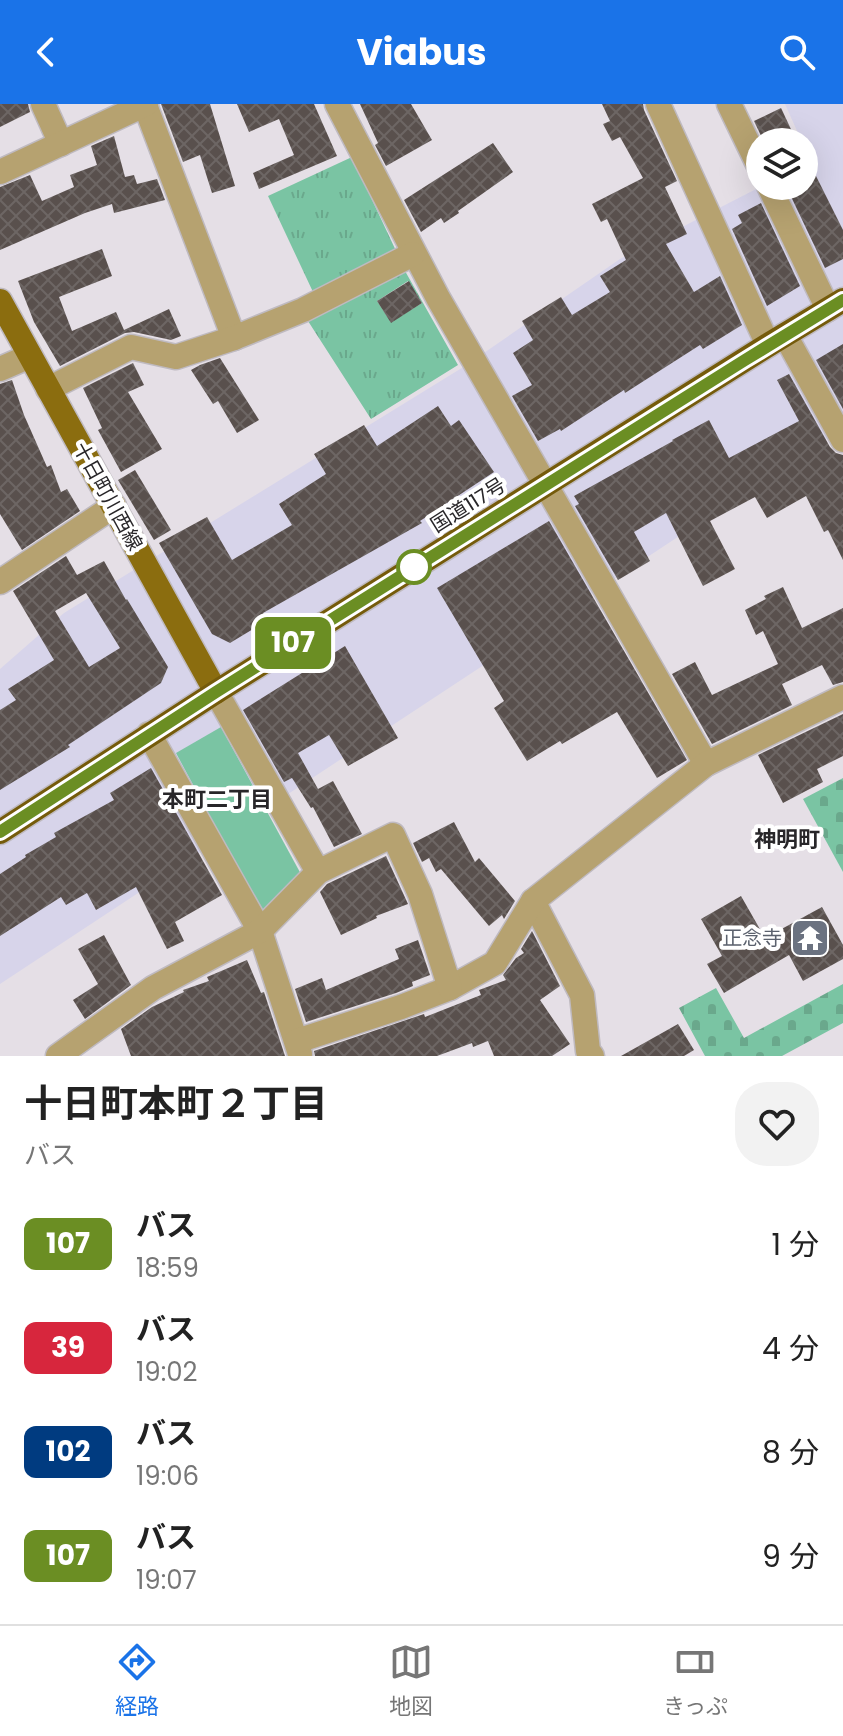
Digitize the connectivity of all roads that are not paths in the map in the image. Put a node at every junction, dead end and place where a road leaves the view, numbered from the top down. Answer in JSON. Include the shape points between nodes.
{"nodes":[{"id":1,"x":43,"y":104,"type":"edge"},
{"id":2,"x":146,"y":104,"type":"edge"},
{"id":3,"x":337,"y":104,"type":"edge"},
{"id":4,"x":658,"y":104,"type":"edge"},
{"id":5,"x":729,"y":104,"type":"edge"},
{"id":6,"x":746,"y":139,"type":"edge"},
{"id":7,"x":61,"y":144,"type":"junction"},
{"id":8,"x":0,"y":172,"type":"edge"},
{"id":9,"x":777,"y":200,"type":"edge"},
{"id":10,"x":413,"y":254,"type":"junction"},
{"id":11,"x":0,"y":301,"type":"edge"},
{"id":12,"x":836,"y":304,"type":"edge"},
{"id":13,"x":234,"y":338,"type":"junction"},
{"id":14,"x":777,"y":340,"type":"junction"},
{"id":15,"x":30,"y":356,"type":"junction"},
{"id":16,"x":0,"y":369,"type":"edge"},
{"id":17,"x":48,"y":389,"type":"junction"},
{"id":18,"x":843,"y":440,"type":"edge"},
{"id":19,"x":545,"y":485,"type":"junction"},
{"id":20,"x":114,"y":506,"type":"junction"},
{"id":21,"x":0,"y":582,"type":"edge"},
{"id":22,"x":216,"y":692,"type":"junction"},
{"id":23,"x":843,"y":697,"type":"edge"},
{"id":24,"x":149,"y":734,"type":"junction"},
{"id":25,"x":706,"y":764,"type":"junction"},
{"id":26,"x":0,"y":832,"type":"edge"},
{"id":27,"x":318,"y":872,"type":"junction"},
{"id":28,"x":533,"y":901,"type":"junction"},
{"id":29,"x":260,"y":931,"type":"junction"},
{"id":30,"x":450,"y":988,"type":"junction"},
{"id":31,"x":299,"y":1048,"type":"edge"},
{"id":32,"x":71,"y":1052,"type":"edge"},
{"id":33,"x":592,"y":1056,"type":"edge"}],
"edges":[{"from":1,"to":7,"type":"street"},
{"from":2,"to":7,"type":"street"},
{"from":2,"to":13,"type":"street"},
{"from":3,"to":10,"type":"street"},
{"from":4,"to":14,"type":"street"},
{"from":5,"to":6,"type":"street"},
{"from":7,"to":8,"type":"street"},
{"from":9,"to":12,"type":"street"},
{"from":10,"to":13,"type":"street"},
{"from":10,"to":19,"type":"street"},
{"from":11,"to":15,"type":"main road","name":"十日町川西線"},
{"from":12,"to":14,"type":"highway","name":"国道117号"},
{"from":13,"to":17,"type":"street","via":[[176,357],[131,347]]},
{"from":14,"to":18,"type":"street"},
{"from":14,"to":19,"type":"highway","name":"国道117号"},
{"from":15,"to":16,"type":"street"},
{"from":15,"to":17,"type":"main road","name":"十日町川西線"},
{"from":17,"to":20,"type":"main road","name":"十日町川西線"},
{"from":19,"to":22,"type":"highway","name":"国道117号"},
{"from":19,"to":25,"type":"street"},
{"from":20,"to":21,"type":"street"},
{"from":20,"to":22,"type":"main road","name":"十日町川西線"},
{"from":22,"to":24,"type":"highway","name":"国道117号"},
{"from":22,"to":27,"type":"street"},
{"from":23,"to":25,"type":"street"},
{"from":24,"to":26,"type":"highway","name":"国道117号"},
{"from":24,"to":29,"type":"street"},
{"from":25,"to":28,"type":"street"},
{"from":27,"to":29,"type":"street"},
{"from":27,"to":30,"type":"street","via":[[393,835],[420,894]]},
{"from":28,"to":30,"type":"street","via":[[495,963]]},
{"from":28,"to":33,"type":"street","via":[[582,995]]},
{"from":29,"to":31,"type":"street"},
{"from":29,"to":32,"type":"street","via":[[153,988]]},
{"from":30,"to":31,"type":"street"}]}
